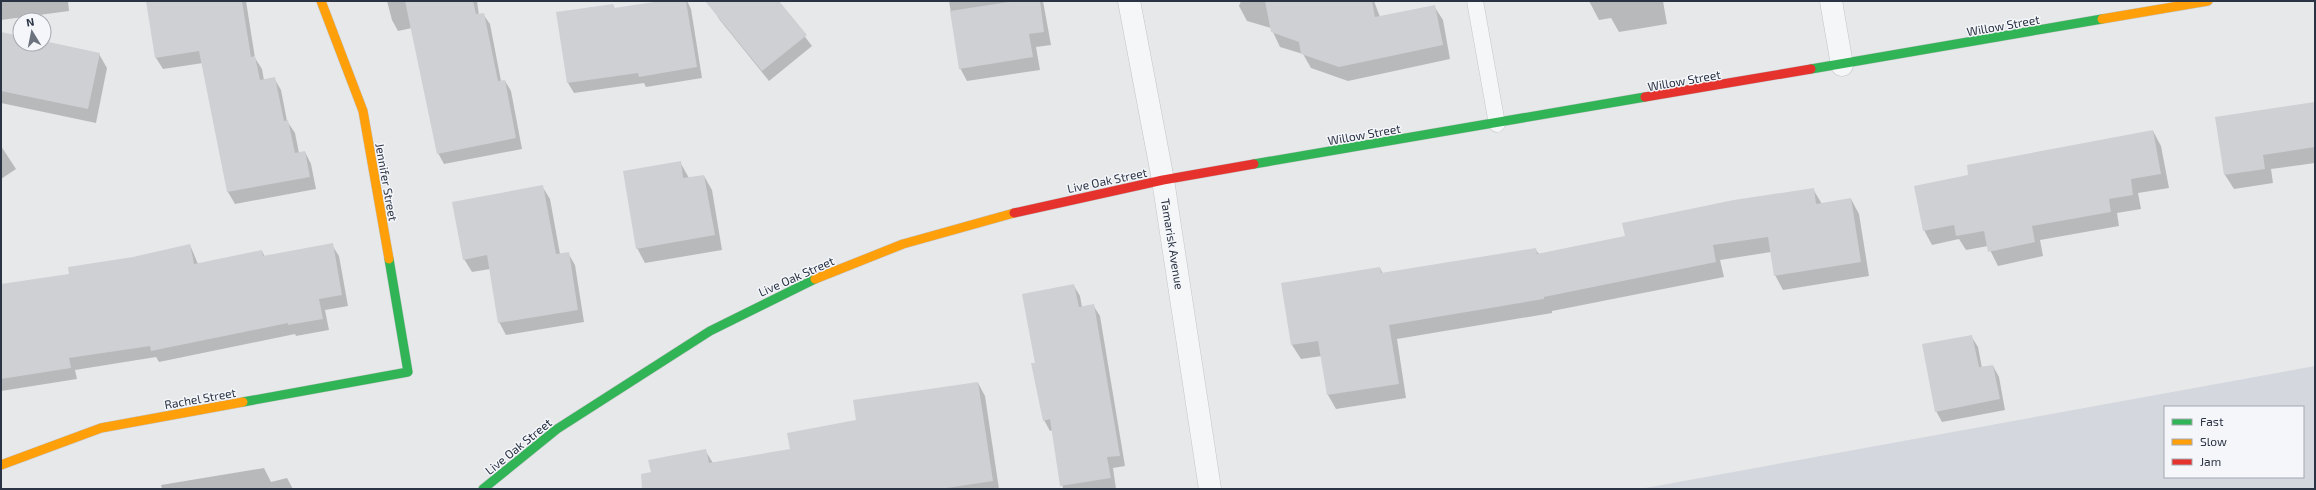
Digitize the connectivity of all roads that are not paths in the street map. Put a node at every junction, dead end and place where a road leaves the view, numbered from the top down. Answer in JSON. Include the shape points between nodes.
{"nodes":[{"id":1,"x":321,"y":1,"type":"edge"},
{"id":2,"x":1129,"y":1,"type":"edge"},
{"id":3,"x":1475,"y":1,"type":"edge"},
{"id":4,"x":1831,"y":1,"type":"edge"},
{"id":5,"x":2208,"y":1,"type":"edge"},
{"id":6,"x":1842,"y":65,"type":"junction"},
{"id":7,"x":1497,"y":124,"type":"junction"},
{"id":8,"x":1163,"y":180,"type":"junction"},
{"id":9,"x":408,"y":372,"type":"joint"},
{"id":10,"x":1,"y":464,"type":"edge"},
{"id":11,"x":483,"y":489,"type":"edge"},
{"id":12,"x":1210,"y":489,"type":"edge"}],
"edges":[{"from":1,"to":9,"type":"street","name":"Jennifer Street","via":[[363,111]]},
{"from":2,"to":8,"type":"street","name":"Tamarisk Avenue"},
{"from":3,"to":7,"type":"lane"},
{"from":4,"to":6,"type":"street"},
{"from":5,"to":6,"type":"street","name":"Willow Street"},
{"from":6,"to":7,"type":"street","name":"Willow Street"},
{"from":7,"to":8,"type":"street","name":"Willow Street"},
{"from":8,"to":11,"type":"street","name":"Live Oak Street","via":[[1007,215],[903,244],[804,284],[710,331],[557,429]]},
{"from":8,"to":12,"type":"street","name":"Tamarisk Avenue"},
{"from":9,"to":10,"type":"street","name":"Rachel Street","via":[[101,428]]}]}
